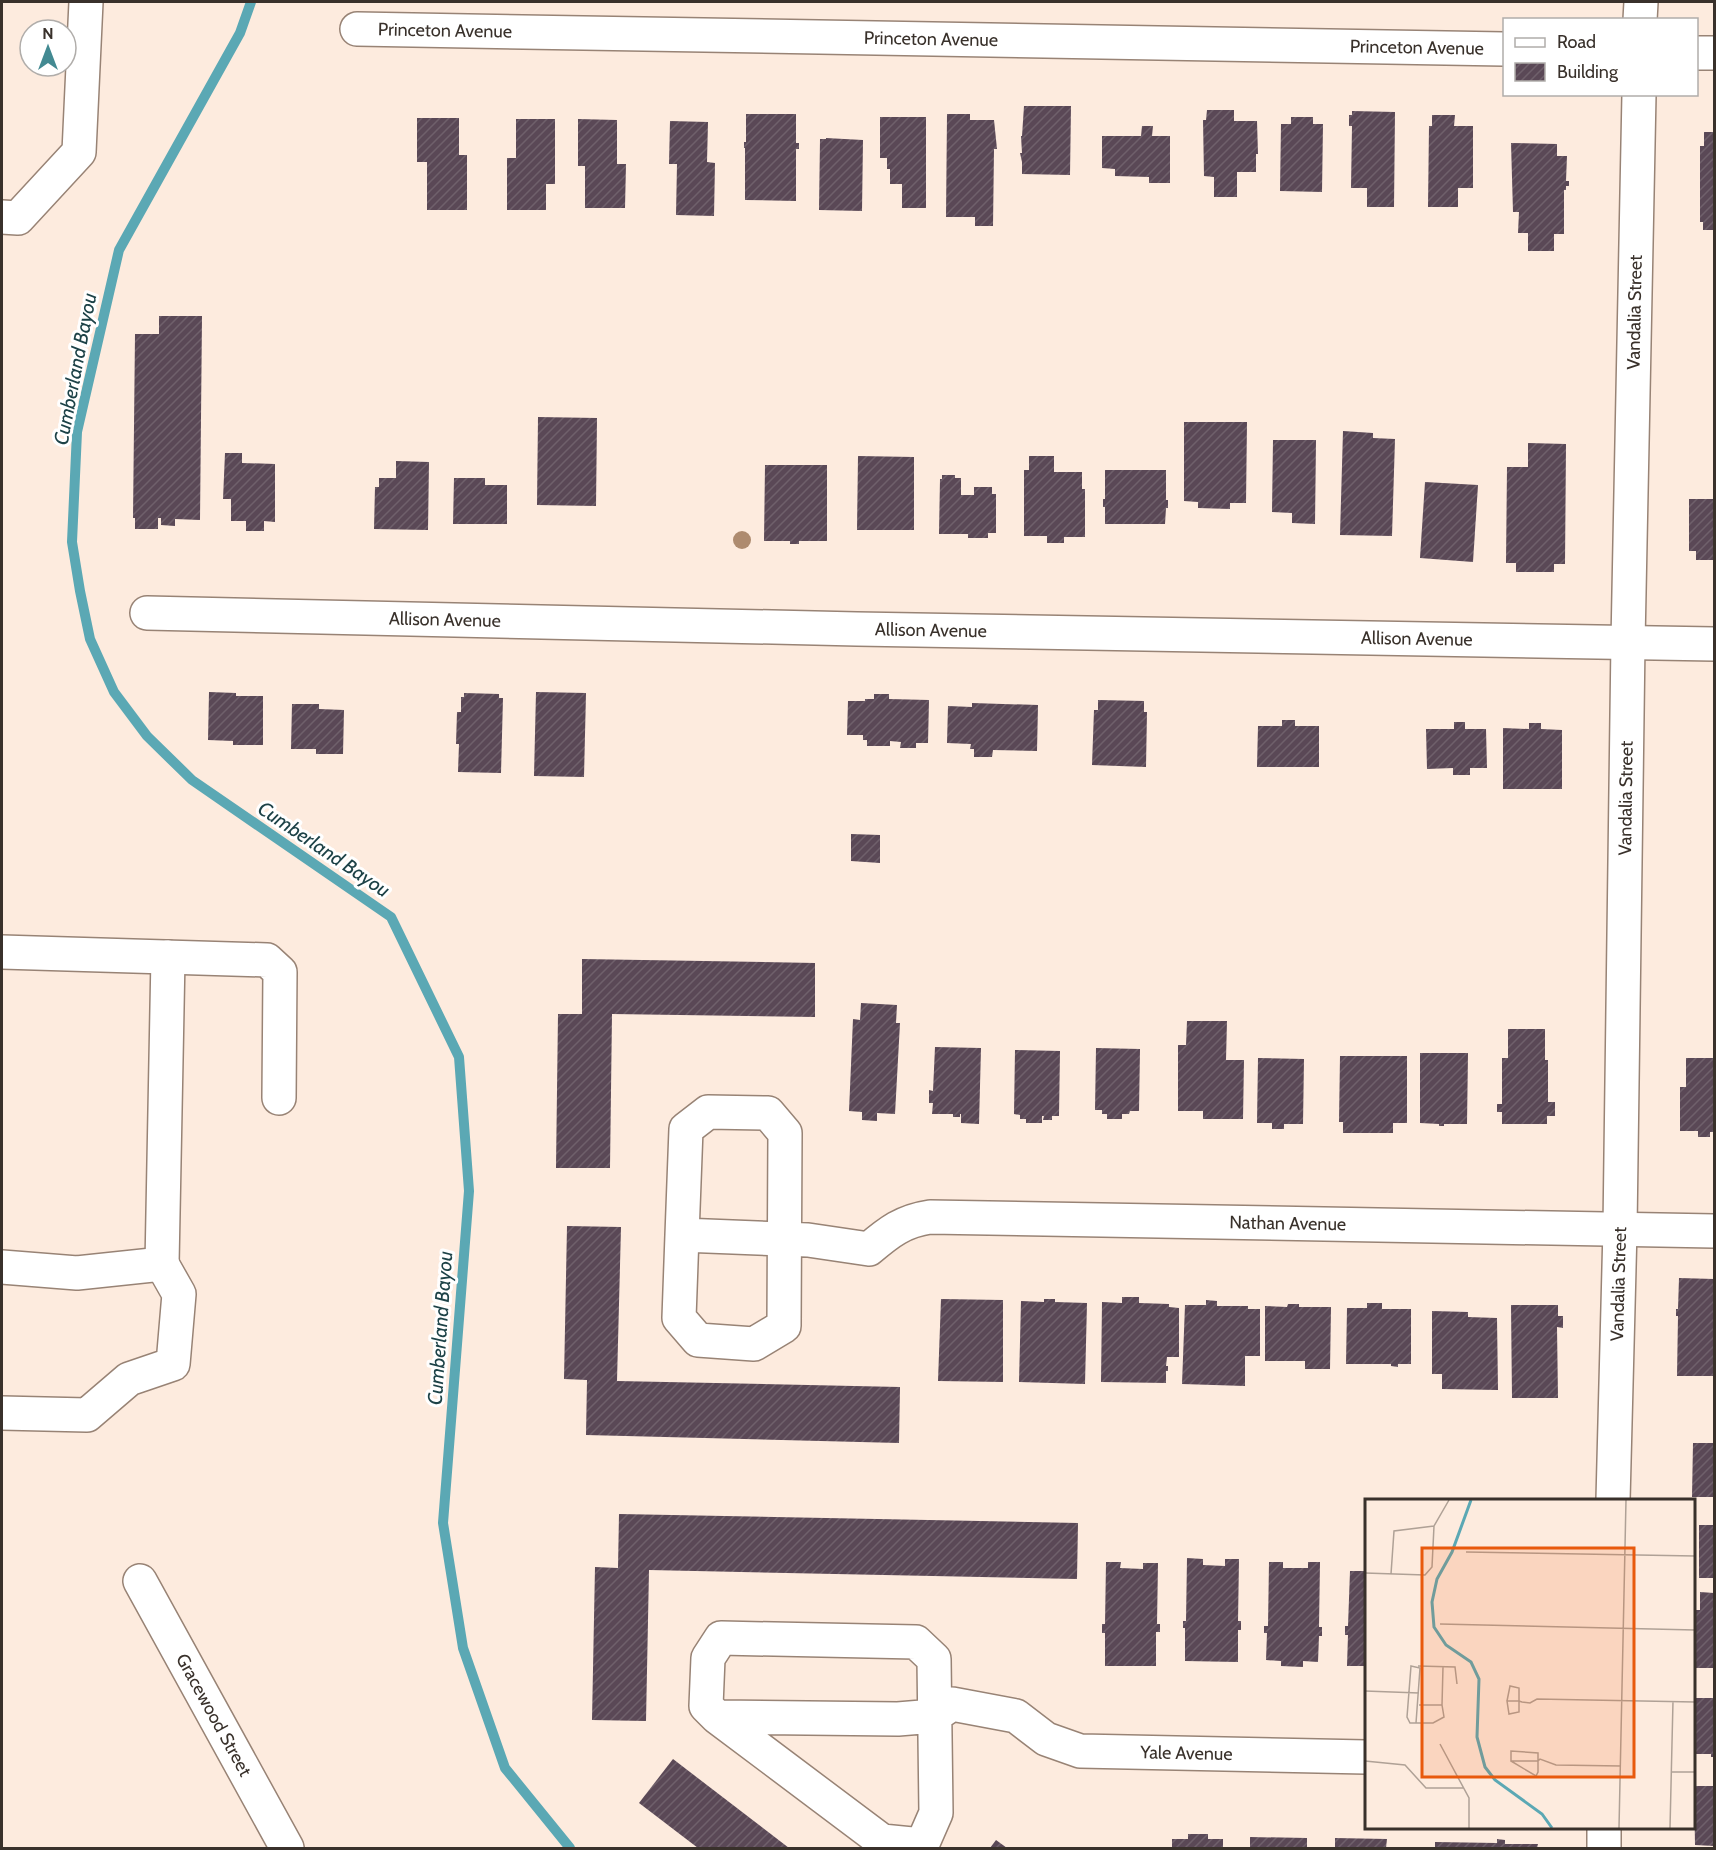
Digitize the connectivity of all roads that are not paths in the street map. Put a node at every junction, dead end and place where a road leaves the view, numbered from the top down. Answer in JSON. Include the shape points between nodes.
{"nodes":[{"id":1,"x":86,"y":2,"type":"edge"},
{"id":2,"x":1641,"y":2,"type":"edge"},
{"id":3,"x":1640,"y":18,"type":"edge"},
{"id":4,"x":357,"y":28,"type":"dead end"},
{"id":5,"x":1503,"y":49,"type":"edge"},
{"id":6,"x":1698,"y":53,"type":"edge"},
{"id":7,"x":1714,"y":53,"type":"edge"},
{"id":8,"x":1639,"y":96,"type":"edge"},
{"id":9,"x":2,"y":218,"type":"edge"},
{"id":10,"x":147,"y":613,"type":"dead end"},
{"id":11,"x":1628,"y":642,"type":"junction"},
{"id":12,"x":1714,"y":644,"type":"edge"},
{"id":13,"x":2,"y":952,"type":"edge"},
{"id":14,"x":168,"y":957,"type":"junction"},
{"id":15,"x":279,"y":1098,"type":"dead end"},
{"id":16,"x":1620,"y":1229,"type":"junction"},
{"id":17,"x":1714,"y":1231,"type":"edge"},
{"id":18,"x":682,"y":1235,"type":"junction"},
{"id":19,"x":785,"y":1239,"type":"junction"},
{"id":20,"x":162,"y":1264,"type":"junction"},
{"id":21,"x":2,"y":1267,"type":"edge"},
{"id":22,"x":2,"y":1413,"type":"edge"},
{"id":23,"x":1613,"y":1499,"type":"edge"},
{"id":24,"x":140,"y":1581,"type":"dead end"},
{"id":25,"x":934,"y":1716,"type":"junction"},
{"id":26,"x":717,"y":1717,"type":"junction"},
{"id":27,"x":1365,"y":1757,"type":"edge"},
{"id":28,"x":1604,"y":1829,"type":"edge"},
{"id":29,"x":287,"y":1848,"type":"edge"},
{"id":30,"x":1604,"y":1848,"type":"edge"}],
"edges":[{"from":1,"to":9,"type":"street","via":[[79,152],[18,218]]},
{"from":2,"to":3,"type":"street"},
{"from":4,"to":5,"type":"street","name":"Princeton Avenue"},
{"from":6,"to":7,"type":"street"},
{"from":8,"to":11,"type":"street","name":"Vandalia Street"},
{"from":10,"to":11,"type":"street","name":"Allison Avenue"},
{"from":11,"to":12,"type":"street","name":"Allison Avenue"},
{"from":11,"to":16,"type":"street","name":"Vandalia Street"},
{"from":13,"to":14,"type":"street"},
{"from":14,"to":15,"type":"street","via":[[267,960],[280,972]]},
{"from":14,"to":20,"type":"street"},
{"from":16,"to":17,"type":"street","name":"Nathan Avenue"},
{"from":16,"to":19,"type":"street","name":"Nathan Avenue","via":[[930,1217],[892,1230],[869,1249]]},
{"from":16,"to":23,"type":"street","name":"Vandalia Street"},
{"from":18,"to":19,"type":"street"},
{"from":18,"to":19,"type":"street","via":[[679,1318],[698,1340],[754,1344],[784,1326]]},
{"from":18,"to":19,"type":"street","via":[[686,1129],[708,1112],[768,1113],[785,1133]]},
{"from":20,"to":21,"type":"street","via":[[77,1273]]},
{"from":20,"to":22,"type":"street","via":[[178,1294],[173,1364],[129,1378],[87,1415]]},
{"from":24,"to":29,"type":"street","name":"Gracewood Street"},
{"from":25,"to":26,"type":"street"},
{"from":25,"to":26,"type":"street","via":[[934,1659],[916,1642],[721,1638],[708,1658],[706,1706]]},
{"from":25,"to":26,"type":"street","via":[[936,1813],[922,1845],[882,1841]]},
{"from":25,"to":27,"type":"street","name":"Yale Avenue","via":[[952,1704],[1016,1716],[1046,1739],[1080,1751]]},
{"from":28,"to":30,"type":"street"}]}
